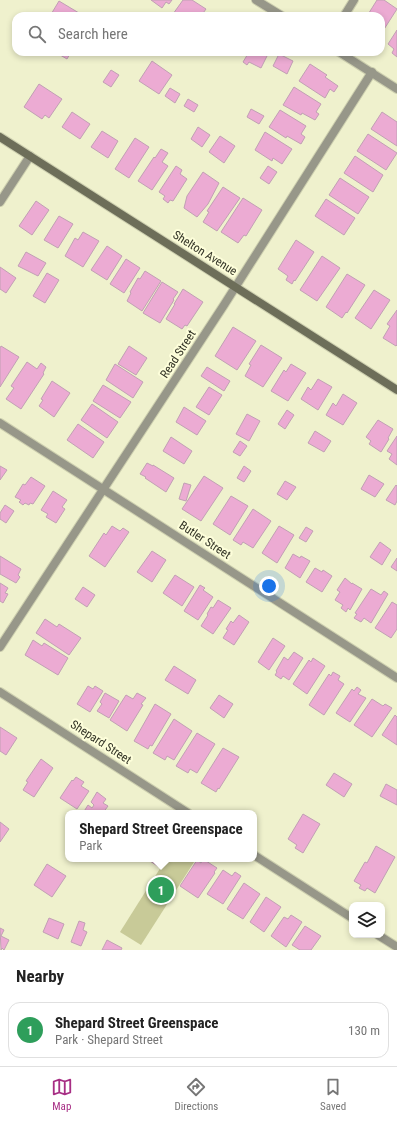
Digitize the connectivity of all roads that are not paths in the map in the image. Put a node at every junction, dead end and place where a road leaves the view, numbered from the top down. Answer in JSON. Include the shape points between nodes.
{"nodes":[{"id":1,"x":256,"y":0,"type":"edge"},
{"id":2,"x":354,"y":0,"type":"edge"},
{"id":3,"x":276,"y":12,"type":"edge"},
{"id":4,"x":346,"y":12,"type":"edge"},
{"id":5,"x":346,"y":56,"type":"edge"},
{"id":6,"x":372,"y":72,"type":"junction"},
{"id":7,"x":397,"y":89,"type":"edge"},
{"id":8,"x":0,"y":137,"type":"edge"},
{"id":9,"x":30,"y":156,"type":"junction"},
{"id":10,"x":0,"y":202,"type":"edge"},
{"id":11,"x":236,"y":287,"type":"junction"},
{"id":12,"x":397,"y":390,"type":"edge"},
{"id":13,"x":0,"y":423,"type":"edge"},
{"id":14,"x":105,"y":489,"type":"junction"},
{"id":15,"x":0,"y":647,"type":"edge"},
{"id":16,"x":397,"y":678,"type":"edge"},
{"id":17,"x":0,"y":692,"type":"edge"},
{"id":18,"x":183,"y":810,"type":"edge"},
{"id":19,"x":257,"y":857,"type":"edge"},
{"id":20,"x":349,"y":916,"type":"edge"},
{"id":21,"x":383,"y":938,"type":"edge"},
{"id":22,"x":397,"y":947,"type":"edge"}],
"edges":[{"from":1,"to":3,"type":"street"},
{"from":2,"to":4,"type":"street"},
{"from":5,"to":6,"type":"street"},
{"from":6,"to":7,"type":"street"},
{"from":6,"to":11,"type":"street","name":"Read Street"},
{"from":8,"to":9,"type":"street","name":"Shelton Avenue"},
{"from":9,"to":10,"type":"street"},
{"from":9,"to":11,"type":"street","name":"Shelton Avenue"},
{"from":11,"to":12,"type":"street","name":"Shelton Avenue"},
{"from":11,"to":14,"type":"street","name":"Read Street"},
{"from":13,"to":14,"type":"street","name":"Butler Street"},
{"from":14,"to":15,"type":"street","name":"Read Street"},
{"from":14,"to":16,"type":"street","name":"Butler Street"},
{"from":17,"to":18,"type":"street","name":"Shepard Street"},
{"from":19,"to":20,"type":"street"},
{"from":21,"to":22,"type":"street"}]}
